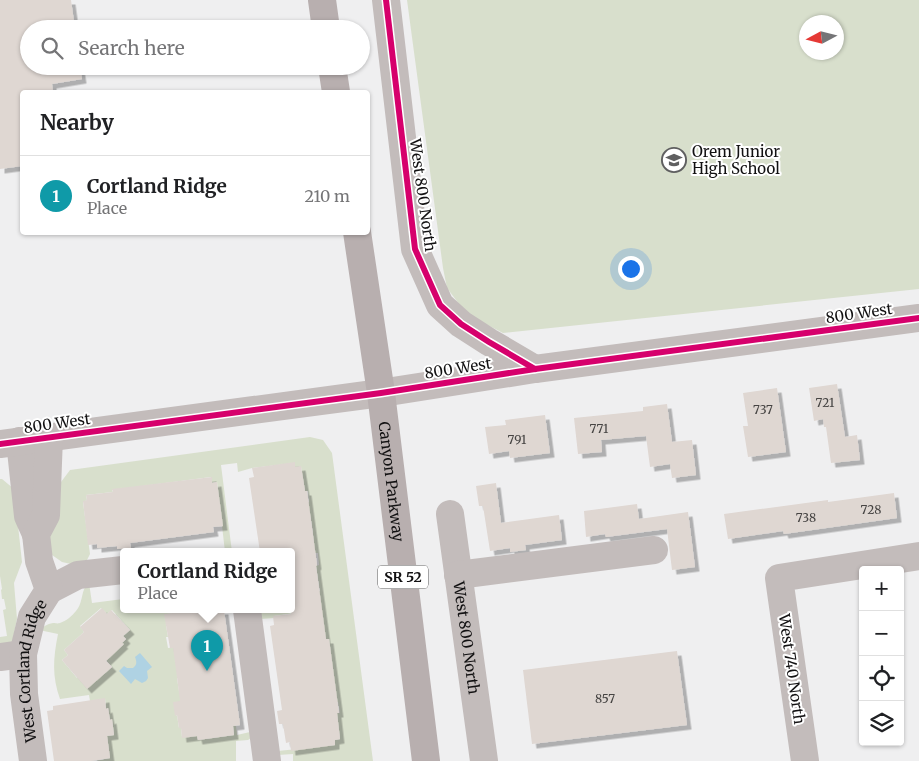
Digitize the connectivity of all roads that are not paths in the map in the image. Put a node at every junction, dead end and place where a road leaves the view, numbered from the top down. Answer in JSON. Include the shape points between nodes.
{"nodes":[{"id":1,"x":322,"y":0,"type":"edge"},
{"id":2,"x":386,"y":0,"type":"edge"},
{"id":3,"x":325,"y":20,"type":"edge"},
{"id":4,"x":333,"y":75,"type":"edge"},
{"id":5,"x":336,"y":90,"type":"edge"},
{"id":6,"x":357,"y":235,"type":"edge"},
{"id":7,"x":919,"y":318,"type":"edge"},
{"id":8,"x":536,"y":369,"type":"junction"},
{"id":9,"x":381,"y":393,"type":"junction"},
{"id":10,"x":49,"y":437,"type":"junction"},
{"id":11,"x":10,"y":442,"type":"edge"},
{"id":12,"x":450,"y":514,"type":"dead end"},
{"id":13,"x":36,"y":534,"type":"junction"},
{"id":14,"x":654,"y":550,"type":"dead end"},
{"id":15,"x":919,"y":556,"type":"edge"},
{"id":16,"x":120,"y":570,"type":"edge"},
{"id":17,"x":458,"y":575,"type":"junction"},
{"id":18,"x":49,"y":590,"type":"junction"},
{"id":19,"x":247,"y":613,"type":"edge"},
{"id":20,"x":11,"y":656,"type":"edge"},
{"id":21,"x":33,"y":761,"type":"edge"},
{"id":22,"x":267,"y":761,"type":"edge"},
{"id":23,"x":426,"y":761,"type":"edge"},
{"id":24,"x":484,"y":761,"type":"edge"},
{"id":25,"x":804,"y":761,"type":"edge"}],
"edges":[{"from":1,"to":3,"type":"highway"},
{"from":2,"to":8,"type":"street","name":"West 800 North","via":[[415,249],[440,305],[461,324]]},
{"from":4,"to":5,"type":"highway"},
{"from":6,"to":9,"type":"highway","name":"Canyon Parkway","number":"SR 52"},
{"from":7,"to":8,"type":"street","name":"800 West"},
{"from":8,"to":9,"type":"street","name":"800 West"},
{"from":9,"to":10,"type":"street","name":"800 West"},
{"from":9,"to":23,"type":"highway","name":"Canyon Parkway","number":"SR 52"},
{"from":10,"to":11,"type":"street","name":"800 West"},
{"from":10,"to":13,"type":"street","via":[[46,515]]},
{"from":11,"to":13,"type":"street","name":"West Cortland Ridge","via":[[28,516]]},
{"from":12,"to":17,"type":"street","name":"West 800 North"},
{"from":13,"to":18,"type":"street","name":"West Cortland Ridge","via":[[39,561]]},
{"from":14,"to":17,"type":"street"},
{"from":15,"to":25,"type":"street","name":"West 740 North","via":[[779,578]]},
{"from":16,"to":18,"type":"street","via":[[78,575]]},
{"from":17,"to":24,"type":"street","name":"West 800 North"},
{"from":18,"to":20,"type":"street","name":"West Cortland Ridge"},
{"from":19,"to":22,"type":"street"},
{"from":20,"to":21,"type":"street","name":"West Cortland Ridge","via":[[24,694]]}]}
